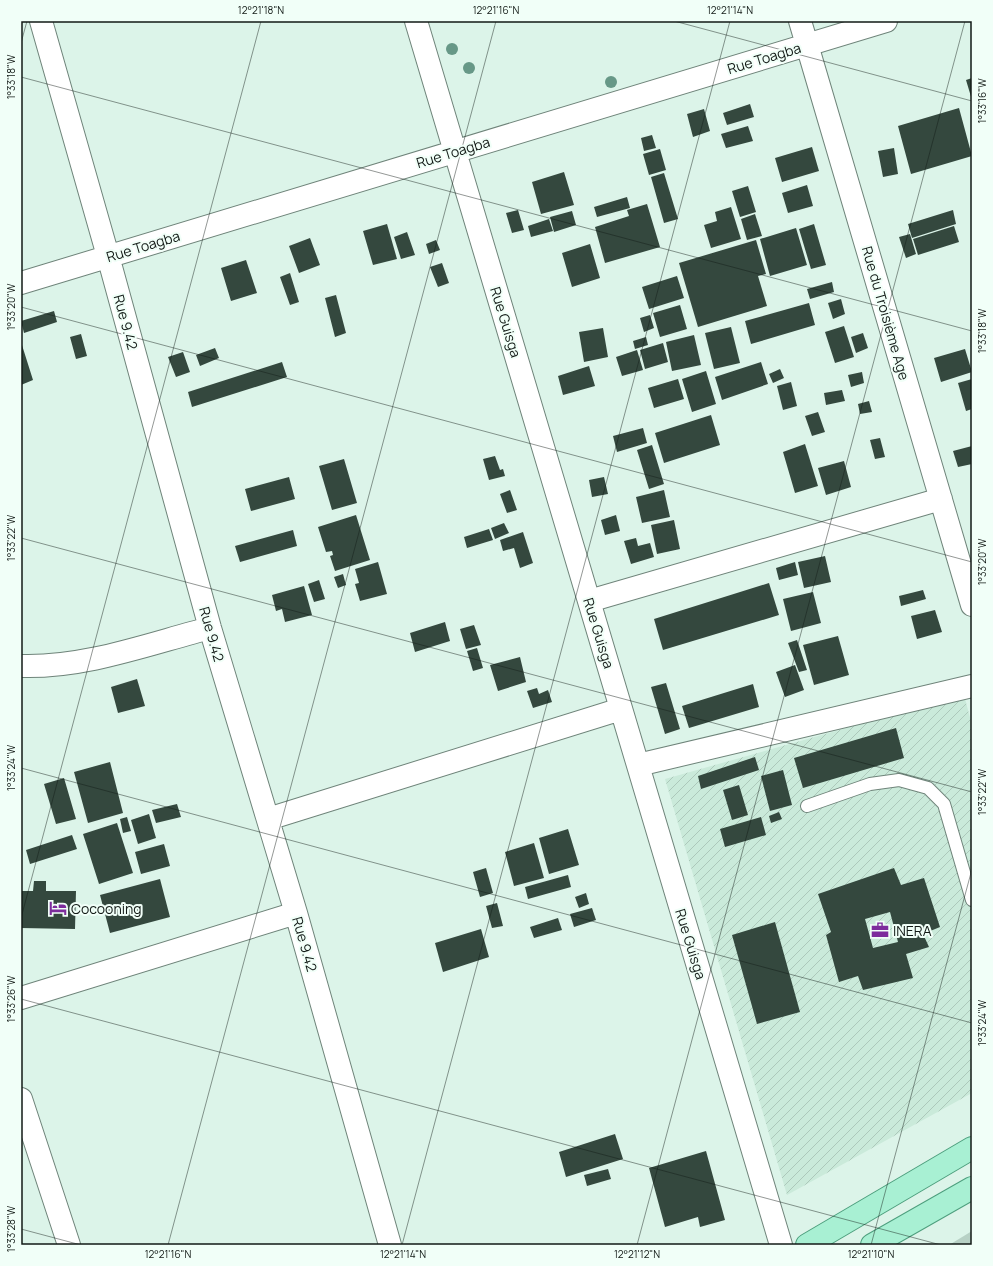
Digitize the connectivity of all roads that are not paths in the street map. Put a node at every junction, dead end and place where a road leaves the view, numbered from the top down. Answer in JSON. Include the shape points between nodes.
{"nodes":[{"id":1,"x":41,"y":21,"type":"edge"},
{"id":2,"x":416,"y":21,"type":"edge"},
{"id":3,"x":800,"y":21,"type":"edge"},
{"id":4,"x":886,"y":21,"type":"edge"},
{"id":5,"x":807,"y":45,"type":"junction"},
{"id":6,"x":455,"y":152,"type":"junction"},
{"id":7,"x":108,"y":256,"type":"junction"},
{"id":8,"x":21,"y":283,"type":"edge"},
{"id":9,"x":941,"y":499,"type":"junction"},
{"id":10,"x":589,"y":601,"type":"junction"},
{"id":11,"x":972,"y":605,"type":"edge"},
{"id":12,"x":210,"y":628,"type":"junction"},
{"id":13,"x":21,"y":666,"type":"edge"},
{"id":14,"x":972,"y":686,"type":"edge"},
{"id":15,"x":621,"y":709,"type":"junction"},
{"id":16,"x":638,"y":766,"type":"junction"},
{"id":17,"x":807,"y":806,"type":"dead end"},
{"id":18,"x":268,"y":819,"type":"junction"},
{"id":19,"x":972,"y":900,"type":"edge"},
{"id":20,"x":296,"y":912,"type":"junction"},
{"id":21,"x":21,"y":998,"type":"edge"},
{"id":22,"x":21,"y":1099,"type":"edge"},
{"id":23,"x":972,"y":1148,"type":"edge"},
{"id":24,"x":972,"y":1188,"type":"edge"},
{"id":25,"x":69,"y":1245,"type":"edge"},
{"id":26,"x":390,"y":1245,"type":"edge"},
{"id":27,"x":781,"y":1245,"type":"edge"},
{"id":28,"x":807,"y":1245,"type":"edge"},
{"id":29,"x":872,"y":1245,"type":"edge"}],
"edges":[{"from":1,"to":7,"type":"street","name":"Rue 9.42"},
{"from":2,"to":6,"type":"street","name":"Rue Guisga"},
{"from":3,"to":5,"type":"street","name":"Rue du Troisième Age"},
{"from":4,"to":5,"type":"street","name":"Rue Toagba"},
{"from":5,"to":6,"type":"street","name":"Rue Toagba"},
{"from":5,"to":9,"type":"street","name":"Rue du Troisième Age"},
{"from":6,"to":7,"type":"street","name":"Rue Toagba"},
{"from":6,"to":10,"type":"street","name":"Rue Guisga"},
{"from":7,"to":8,"type":"street","name":"Rue Toagba"},
{"from":7,"to":12,"type":"street","name":"Rue 9.42"},
{"from":9,"to":10,"type":"street"},
{"from":9,"to":11,"type":"street","name":"Rue du Troisième Age"},
{"from":10,"to":15,"type":"street","name":"Rue Guisga"},
{"from":12,"to":13,"type":"street","via":[[86,661],[43,667]]},
{"from":12,"to":18,"type":"street","name":"Rue 9.42"},
{"from":14,"to":16,"type":"street"},
{"from":15,"to":16,"type":"street","name":"Rue Guisga"},
{"from":15,"to":18,"type":"street"},
{"from":16,"to":27,"type":"street","name":"Rue Guisga"},
{"from":17,"to":19,"type":"lane","via":[[870,784],[899,780],[928,788],[944,804]]},
{"from":18,"to":20,"type":"street","name":"Rue 9.42"},
{"from":20,"to":21,"type":"street"},
{"from":20,"to":26,"type":"street","name":"Rue 9.42"},
{"from":22,"to":25,"type":"street"},
{"from":23,"to":28,"type":"main road"},
{"from":24,"to":29,"type":"main road"}]}
